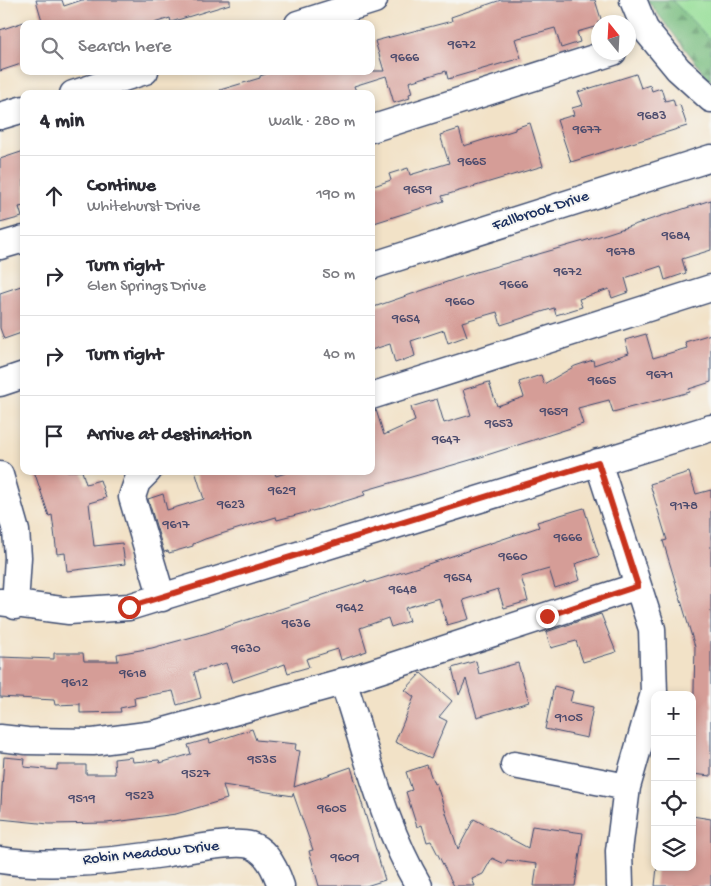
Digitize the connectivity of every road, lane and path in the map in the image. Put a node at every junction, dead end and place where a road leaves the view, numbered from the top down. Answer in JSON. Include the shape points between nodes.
{"nodes":[{"id":1,"x":374,"y":0,"type":"edge"},
{"id":2,"x":634,"y":0,"type":"edge"},
{"id":3,"x":311,"y":20,"type":"edge"},
{"id":4,"x":654,"y":40,"type":"junction"},
{"id":5,"x":636,"y":46,"type":"edge"},
{"id":6,"x":591,"y":59,"type":"edge"},
{"id":7,"x":132,"y":75,"type":"edge"},
{"id":8,"x":86,"y":90,"type":"edge"},
{"id":9,"x":711,"y":99,"type":"edge"},
{"id":10,"x":20,"y":110,"type":"edge"},
{"id":11,"x":0,"y":116,"type":"edge"},
{"id":12,"x":375,"y":128,"type":"edge"},
{"id":13,"x":711,"y":158,"type":"edge"},
{"id":14,"x":20,"y":239,"type":"edge"},
{"id":15,"x":0,"y":246,"type":"edge"},
{"id":16,"x":375,"y":265,"type":"edge"},
{"id":17,"x":711,"y":288,"type":"edge"},
{"id":18,"x":20,"y":376,"type":"edge"},
{"id":19,"x":0,"y":383,"type":"edge"},
{"id":20,"x":375,"y":395,"type":"edge"},
{"id":21,"x":711,"y":428,"type":"edge"},
{"id":22,"x":598,"y":462,"type":"junction"},
{"id":23,"x":0,"y":474,"type":"edge"},
{"id":24,"x":144,"y":475,"type":"edge"},
{"id":25,"x":638,"y":586,"type":"junction"},
{"id":26,"x":162,"y":598,"type":"junction"},
{"id":27,"x":8,"y":604,"type":"edge"},
{"id":28,"x":343,"y":681,"type":"junction"},
{"id":29,"x":0,"y":738,"type":"edge"},
{"id":30,"x":514,"y":765,"type":"dead end"},
{"id":31,"x":627,"y":788,"type":"junction"},
{"id":32,"x":0,"y":860,"type":"edge"},
{"id":33,"x":281,"y":886,"type":"edge"},
{"id":34,"x":419,"y":886,"type":"edge"},
{"id":35,"x":620,"y":886,"type":"edge"}],
"edges":[{"from":1,"to":3,"type":"street"},
{"from":2,"to":4,"type":"street","via":[[645,29]]},
{"from":4,"to":5,"type":"street"},
{"from":4,"to":9,"type":"street","via":[[678,69]]},
{"from":6,"to":12,"type":"street"},
{"from":7,"to":8,"type":"street"},
{"from":10,"to":11,"type":"street"},
{"from":13,"to":16,"type":"street","name":"Fallbrook Drive"},
{"from":14,"to":15,"type":"street"},
{"from":17,"to":20,"type":"street"},
{"from":18,"to":19,"type":"street"},
{"from":21,"to":22,"type":"street"},
{"from":22,"to":25,"type":"street"},
{"from":22,"to":26,"type":"street"},
{"from":23,"to":27,"type":"street","via":[[16,532],[18,557]]},
{"from":24,"to":26,"type":"street","via":[[137,482],[132,498]]},
{"from":25,"to":28,"type":"street"},
{"from":25,"to":31,"type":"street","via":[[652,629],[654,693]]},
{"from":26,"to":27,"type":"street","via":[[129,607],[69,611]]},
{"from":28,"to":29,"type":"street","via":[[154,734],[93,742]]},
{"from":28,"to":34,"type":"street","via":[[391,825],[407,866]]},
{"from":30,"to":31,"type":"street"},
{"from":31,"to":35,"type":"street"},
{"from":32,"to":33,"type":"street","name":"Robin Meadow Drive","via":[[71,862],[144,857],[228,845],[250,846],[266,856]]}]}
